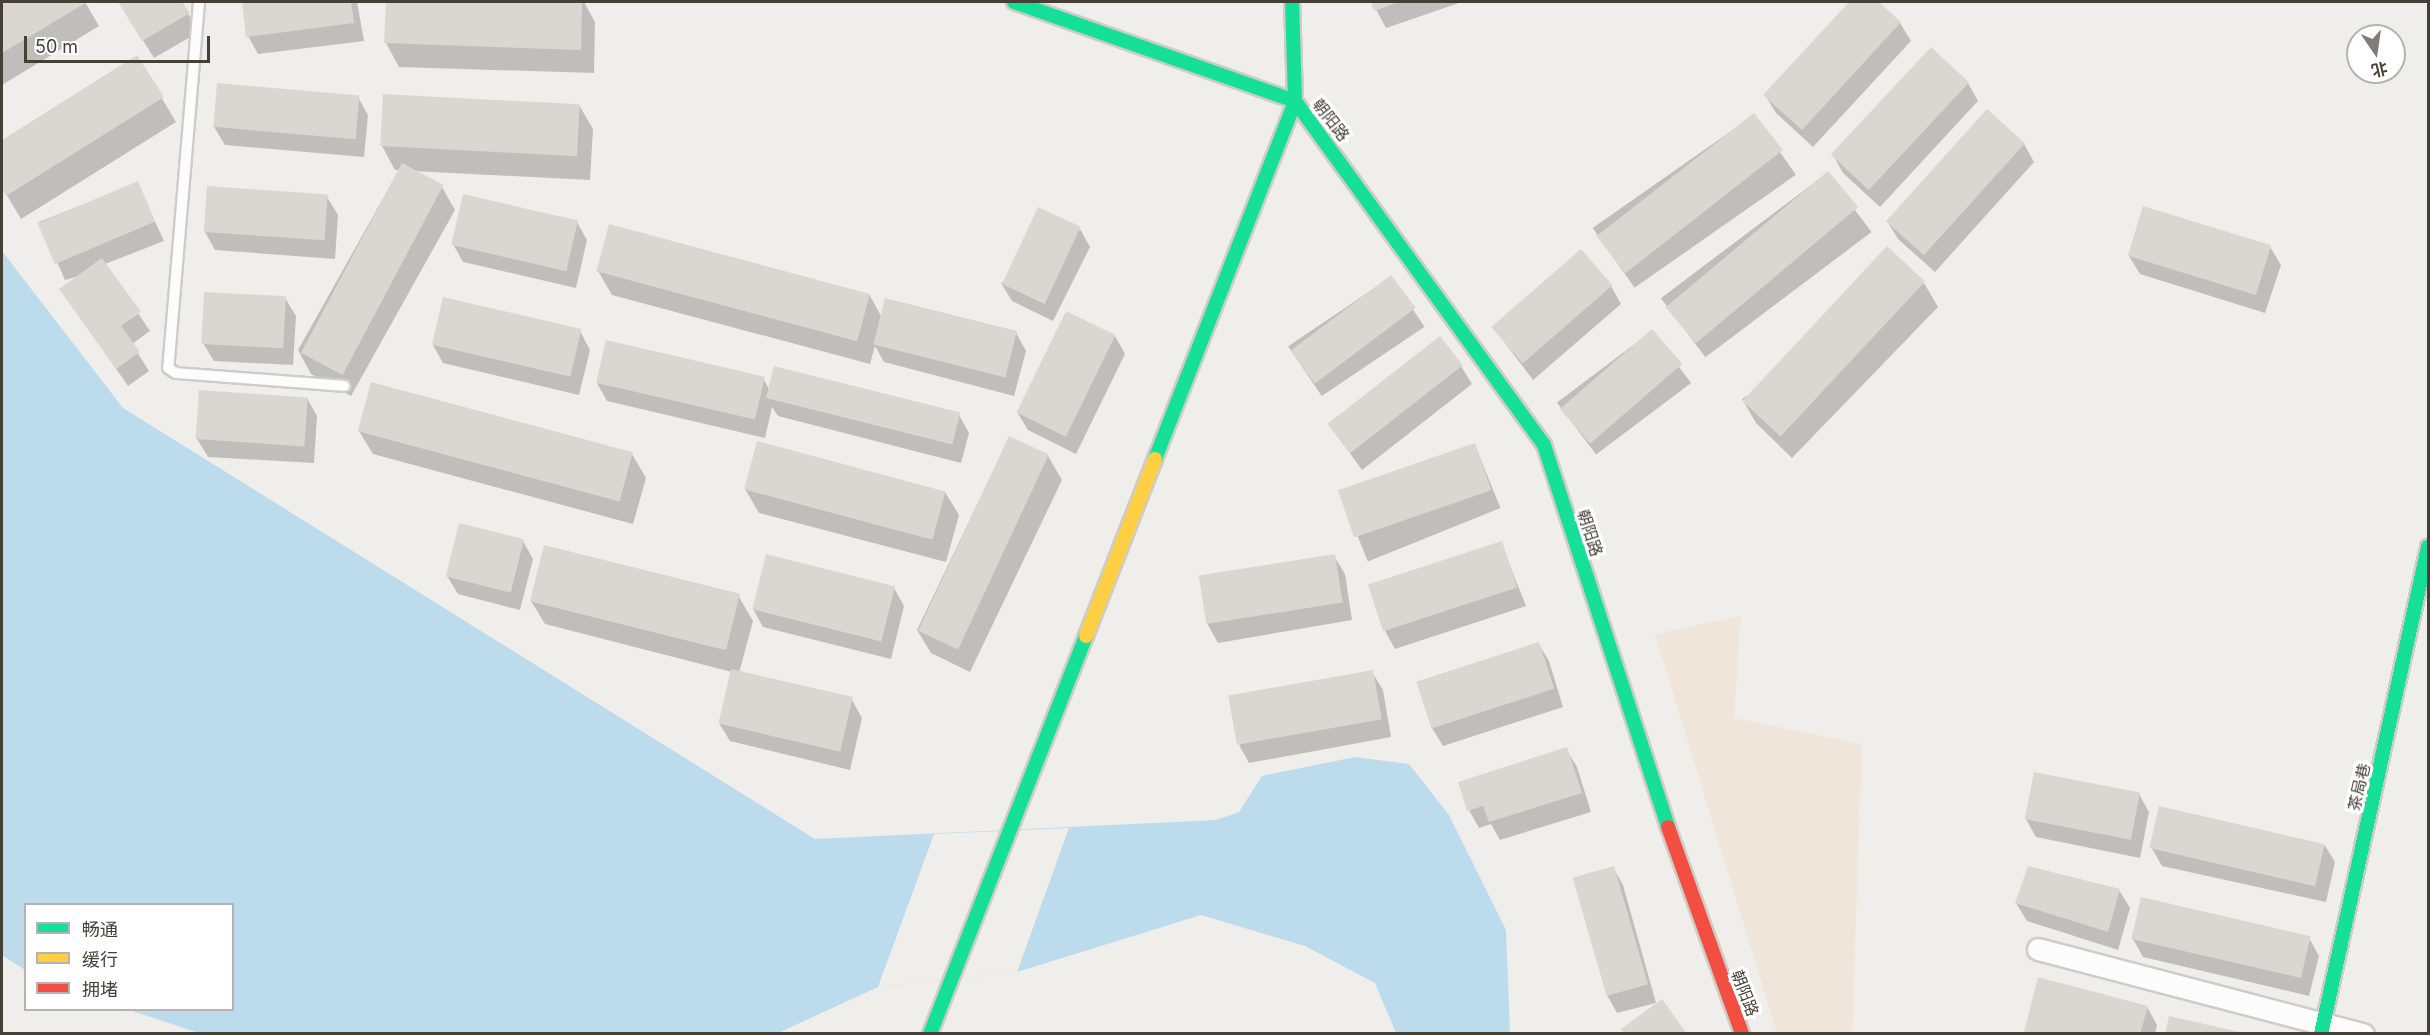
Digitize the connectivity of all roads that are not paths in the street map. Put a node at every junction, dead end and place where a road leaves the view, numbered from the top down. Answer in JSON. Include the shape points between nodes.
{"nodes":[{"id":1,"x":199,"y":2,"type":"edge"},
{"id":2,"x":1014,"y":2,"type":"edge"},
{"id":3,"x":1292,"y":2,"type":"edge"},
{"id":4,"x":1295,"y":101,"type":"junction"},
{"id":5,"x":345,"y":386,"type":"dead end"},
{"id":6,"x":2428,"y":548,"type":"edge"},
{"id":7,"x":2038,"y":949,"type":"dead end"},
{"id":8,"x":2322,"y":1028,"type":"edge"},
{"id":9,"x":930,"y":1034,"type":"edge"},
{"id":10,"x":1742,"y":1034,"type":"edge"},
{"id":11,"x":2363,"y":1034,"type":"edge"}],
"edges":[{"from":1,"to":5,"type":"lane","via":[[168,368],[176,373]]},
{"from":2,"to":4,"type":"street"},
{"from":3,"to":4,"type":"street"},
{"from":4,"to":9,"type":"street"},
{"from":4,"to":10,"type":"street","name":"朝阳路","via":[[1545,445],[1691,896]]},
{"from":6,"to":8,"type":"street","name":"茶局巷"},
{"from":7,"to":8,"type":"street"},
{"from":8,"to":11,"type":"street"}]}
